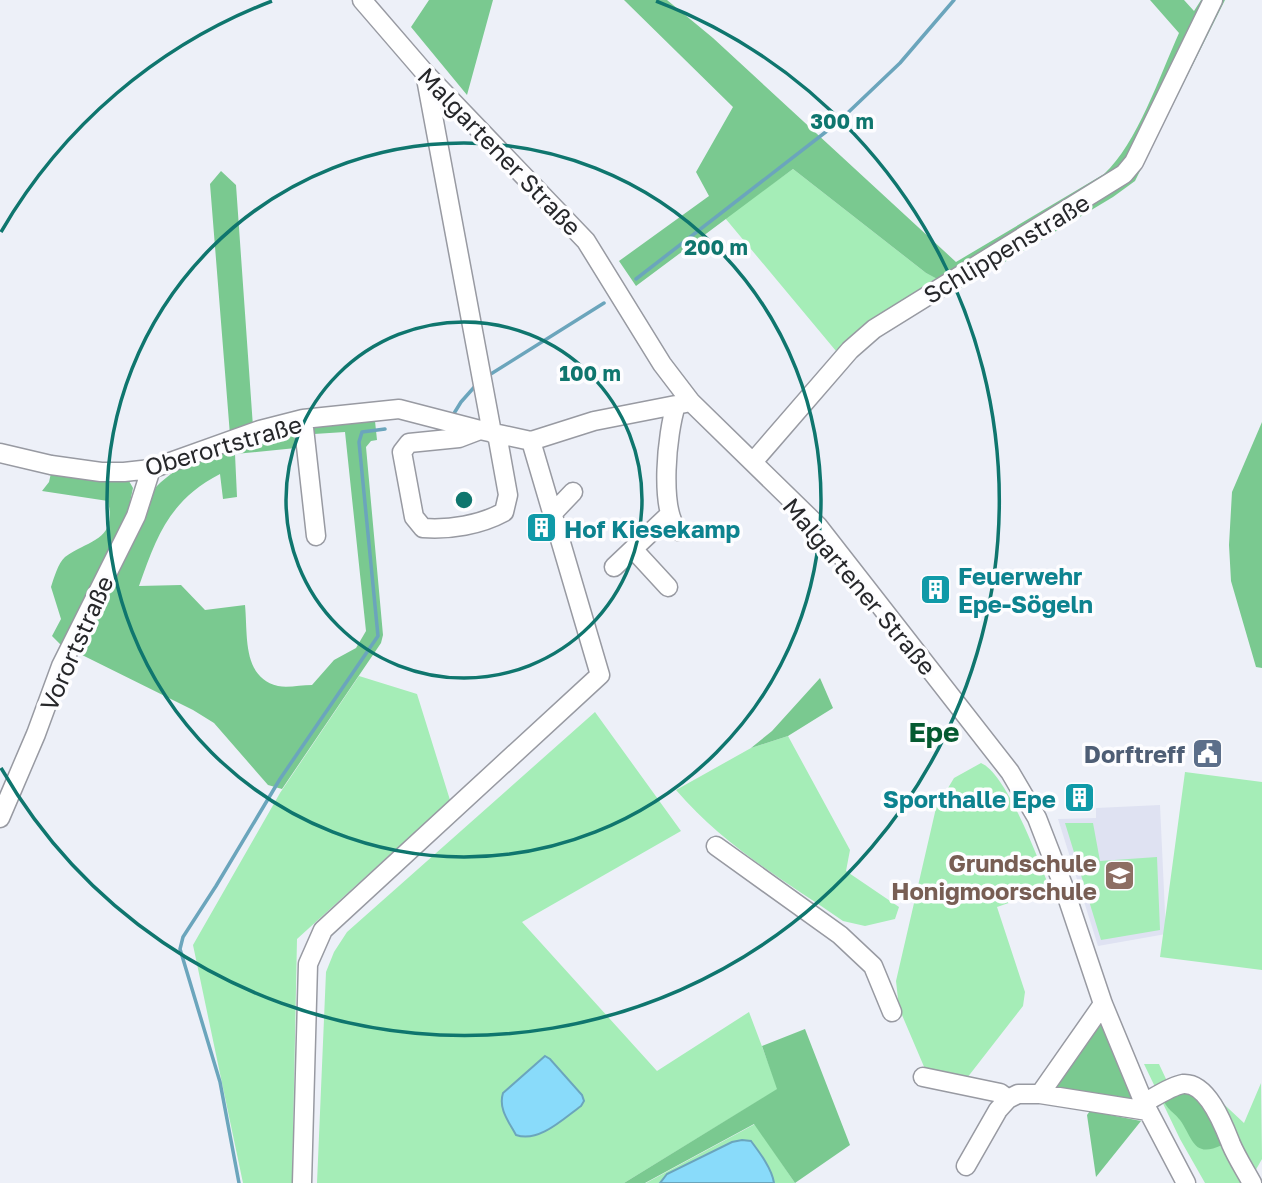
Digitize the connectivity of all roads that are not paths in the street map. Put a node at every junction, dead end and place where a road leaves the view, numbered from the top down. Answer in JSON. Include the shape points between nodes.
{"nodes":[{"id":1,"x":362,"y":0,"type":"edge"},
{"id":2,"x":1213,"y":0,"type":"edge"},
{"id":3,"x":425,"y":73,"type":"junction"},
{"id":4,"x":683,"y":403,"type":"junction"},
{"id":5,"x":303,"y":419,"type":"junction"},
{"id":6,"x":490,"y":433,"type":"junction"},
{"id":7,"x":531,"y":441,"type":"junction"},
{"id":8,"x":0,"y":453,"type":"edge"},
{"id":9,"x":754,"y":463,"type":"junction"},
{"id":10,"x":151,"y":469,"type":"junction"},
{"id":11,"x":573,"y":492,"type":"dead end"},
{"id":12,"x":553,"y":513,"type":"junction"},
{"id":13,"x":670,"y":513,"type":"junction"},
{"id":14,"x":678,"y":531,"type":"dead end"},
{"id":15,"x":316,"y":536,"type":"dead end"},
{"id":16,"x":633,"y":549,"type":"junction"},
{"id":17,"x":614,"y":567,"type":"dead end"},
{"id":18,"x":668,"y":587,"type":"dead end"},
{"id":19,"x":0,"y":818,"type":"edge"},
{"id":20,"x":716,"y":846,"type":"dead end"},
{"id":21,"x":1103,"y":1004,"type":"junction"},
{"id":22,"x":892,"y":1012,"type":"dead end"},
{"id":23,"x":923,"y":1077,"type":"dead end"},
{"id":24,"x":1040,"y":1094,"type":"junction"},
{"id":25,"x":1008,"y":1099,"type":"junction"},
{"id":26,"x":1146,"y":1107,"type":"junction"},
{"id":27,"x":966,"y":1166,"type":"dead end"},
{"id":28,"x":302,"y":1183,"type":"edge"},
{"id":29,"x":1186,"y":1183,"type":"edge"},
{"id":30,"x":1252,"y":1183,"type":"edge"}],
"edges":[{"from":1,"to":3,"type":"street","name":"Malgartener Straße"},
{"from":2,"to":9,"type":"street","name":"Schlippenstraße","via":[[1135,162],[1124,174],[874,329],[850,350]]},
{"from":3,"to":4,"type":"street","name":"Malgartener Straße","via":[[586,241]]},
{"from":3,"to":6,"type":"street"},
{"from":4,"to":7,"type":"street","name":"Oberortstraße","via":[[594,421]]},
{"from":4,"to":9,"type":"street","name":"Malgartener Straße"},
{"from":4,"to":13,"type":"street","via":[[670,423],[667,447]]},
{"from":5,"to":6,"type":"street","name":"Oberortstraße","via":[[399,409]]},
{"from":5,"to":10,"type":"street","name":"Oberortstraße"},
{"from":5,"to":15,"type":"street"},
{"from":6,"to":6,"type":"street","via":[[409,443],[402,452],[414,517],[423,528],[486,521],[504,512],[508,495]]},
{"from":6,"to":7,"type":"street","name":"Oberortstraße"},
{"from":7,"to":12,"type":"street"},
{"from":8,"to":10,"type":"street","name":"Oberortstraße","via":[[101,472]]},
{"from":9,"to":21,"type":"street","name":"Malgartener Straße","via":[[818,526],[1023,791],[1063,886]]},
{"from":10,"to":19,"type":"street","name":"Vorortstraße","via":[[136,516],[61,666]]},
{"from":11,"to":12,"type":"street"},
{"from":12,"to":28,"type":"street","via":[[600,675],[323,930],[308,964]]},
{"from":13,"to":14,"type":"street"},
{"from":13,"to":16,"type":"street"},
{"from":16,"to":17,"type":"street"},
{"from":16,"to":18,"type":"street"},
{"from":20,"to":22,"type":"street","via":[[840,934],[873,966]]},
{"from":21,"to":24,"type":"street"},
{"from":21,"to":26,"type":"street","name":"Malgartener Straße"},
{"from":23,"to":25,"type":"street","via":[[1000,1093]]},
{"from":24,"to":25,"type":"street"},
{"from":24,"to":26,"type":"street"},
{"from":25,"to":27,"type":"street"},
{"from":26,"to":29,"type":"street","name":"Malgartener Straße"},
{"from":26,"to":30,"type":"street","via":[[1181,1084],[1195,1086],[1224,1124]]}]}
